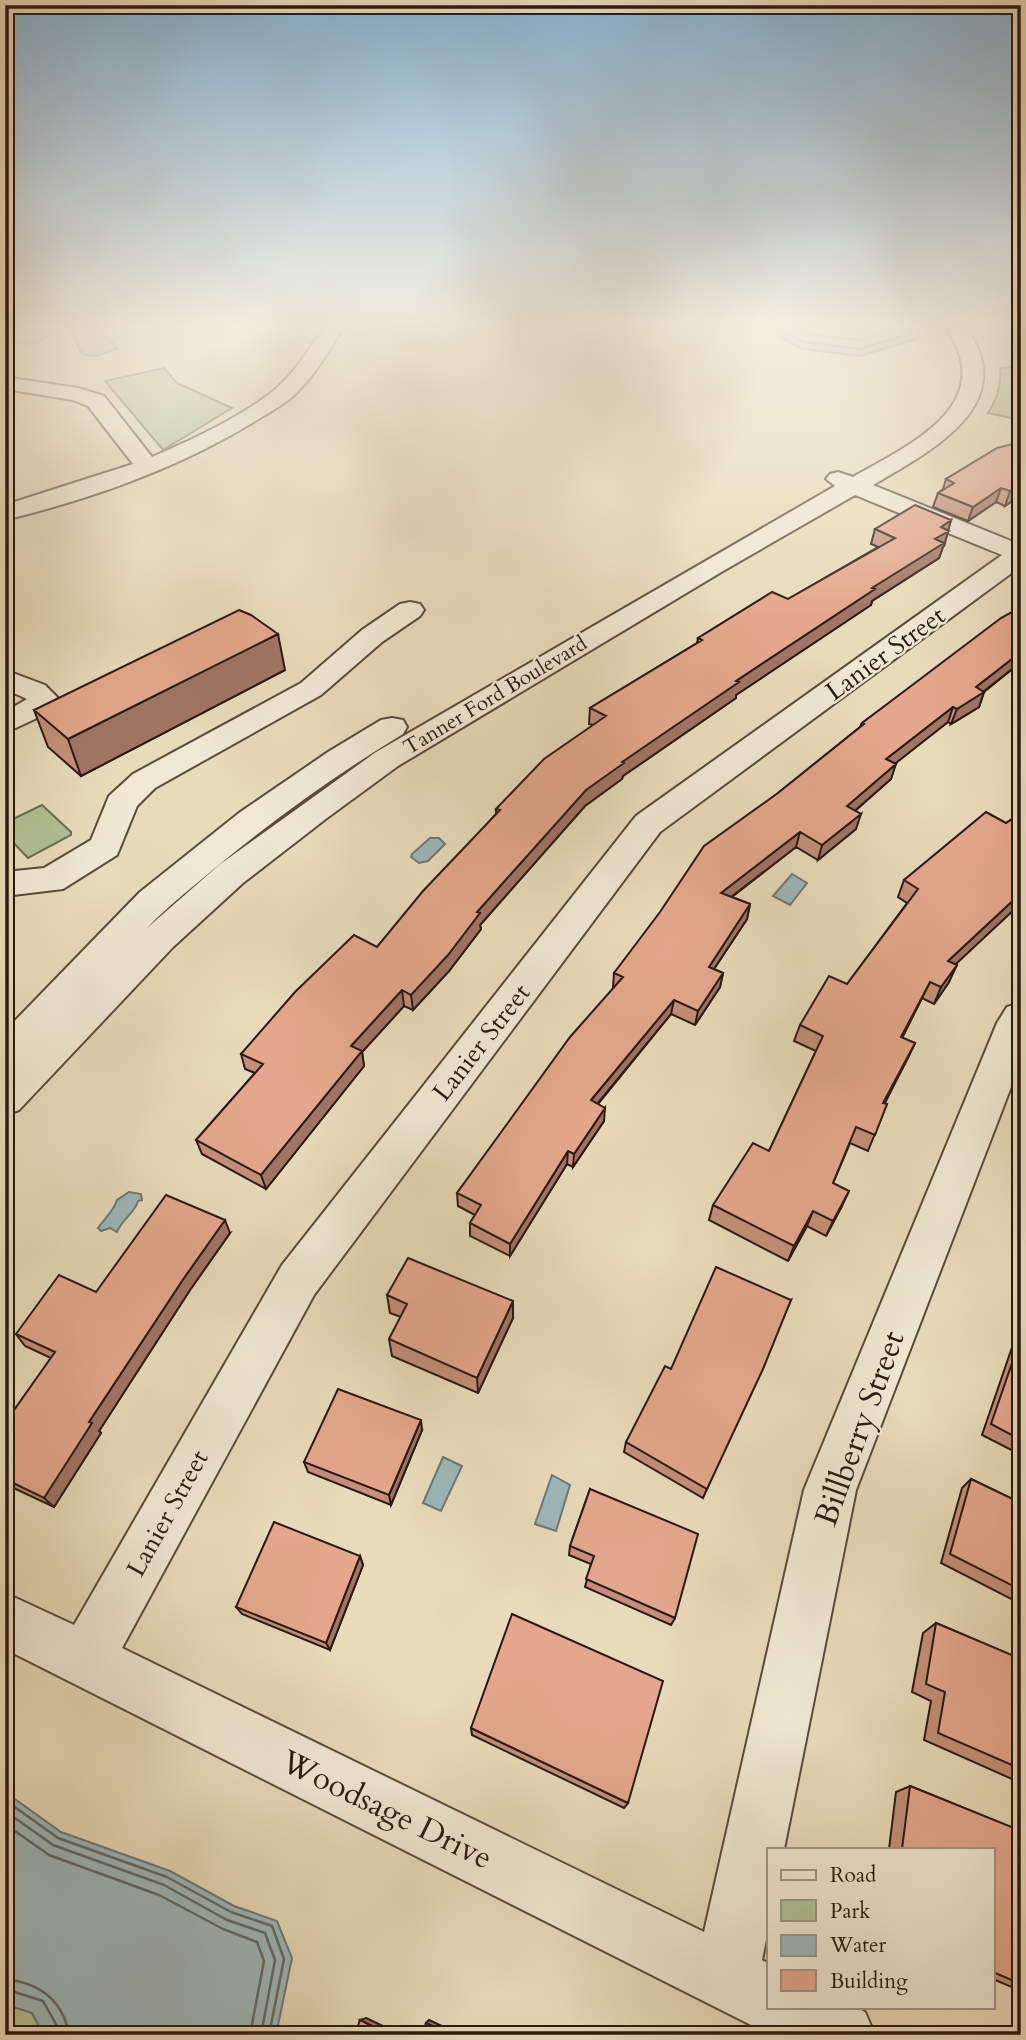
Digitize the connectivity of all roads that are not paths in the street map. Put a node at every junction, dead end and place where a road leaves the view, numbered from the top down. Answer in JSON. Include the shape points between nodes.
{"nodes":[{"id":1,"x":113,"y":423,"type":"edge"},
{"id":2,"x":236,"y":423,"type":"edge"},
{"id":3,"x":924,"y":423,"type":"edge"},
{"id":4,"x":951,"y":423,"type":"edge"},
{"id":5,"x":148,"y":467,"type":"junction"},
{"id":6,"x":842,"y":481,"type":"junction"},
{"id":7,"x":5,"y":513,"type":"edge"},
{"id":8,"x":1021,"y":554,"type":"edge"},
{"id":9,"x":410,"y":610,"type":"dead end"},
{"id":10,"x":5,"y":680,"type":"edge"},
{"id":11,"x":5,"y":724,"type":"edge"},
{"id":12,"x":5,"y":884,"type":"edge"},
{"id":13,"x":1021,"y":1018,"type":"edge"},
{"id":14,"x":5,"y":1057,"type":"edge"},
{"id":15,"x":5,"y":1098,"type":"edge"},
{"id":16,"x":5,"y":1620,"type":"edge"},
{"id":17,"x":85,"y":1660,"type":"junction"},
{"id":18,"x":771,"y":1848,"type":"edge"},
{"id":19,"x":767,"y":1873,"type":"edge"},
{"id":20,"x":748,"y":1988,"type":"edge"},
{"id":21,"x":787,"y":2008,"type":"edge"},
{"id":22,"x":842,"y":2035,"type":"edge"}],
"edges":[{"from":1,"to":5,"type":"street"},
{"from":2,"to":5,"type":"street"},
{"from":3,"to":6,"type":"street","name":"Tanner Ford Boulevard"},
{"from":4,"to":6,"type":"street","name":"Tanner Ford Boulevard","via":[[908,455]]},
{"from":5,"to":7,"type":"street"},
{"from":6,"to":8,"type":"street"},
{"from":6,"to":14,"type":"street","name":"Tanner Ford Boulevard","via":[[437,700],[339,759],[262,813],[152,901]]},
{"from":6,"to":15,"type":"street","name":"Tanner Ford Boulevard","via":[[703,572],[387,759],[325,802],[231,874],[160,938]]},
{"from":8,"to":17,"type":"street","name":"Lanier Street","via":[[648,824],[298,1280]]},
{"from":9,"to":12,"type":"street","via":[[311,689],[130,792],[105,847],[51,880]]},
{"from":10,"to":11,"type":"street","via":[[42,697],[41,705]]},
{"from":13,"to":18,"type":"street","name":"Billberry Street","via":[[830,1490]]},
{"from":16,"to":17,"type":"street","name":"Woodsage Drive"},
{"from":17,"to":20,"type":"street","name":"Woodsage Drive"},
{"from":19,"to":20,"type":"street","name":"Billberry Street"},
{"from":21,"to":22,"type":"street"}]}
